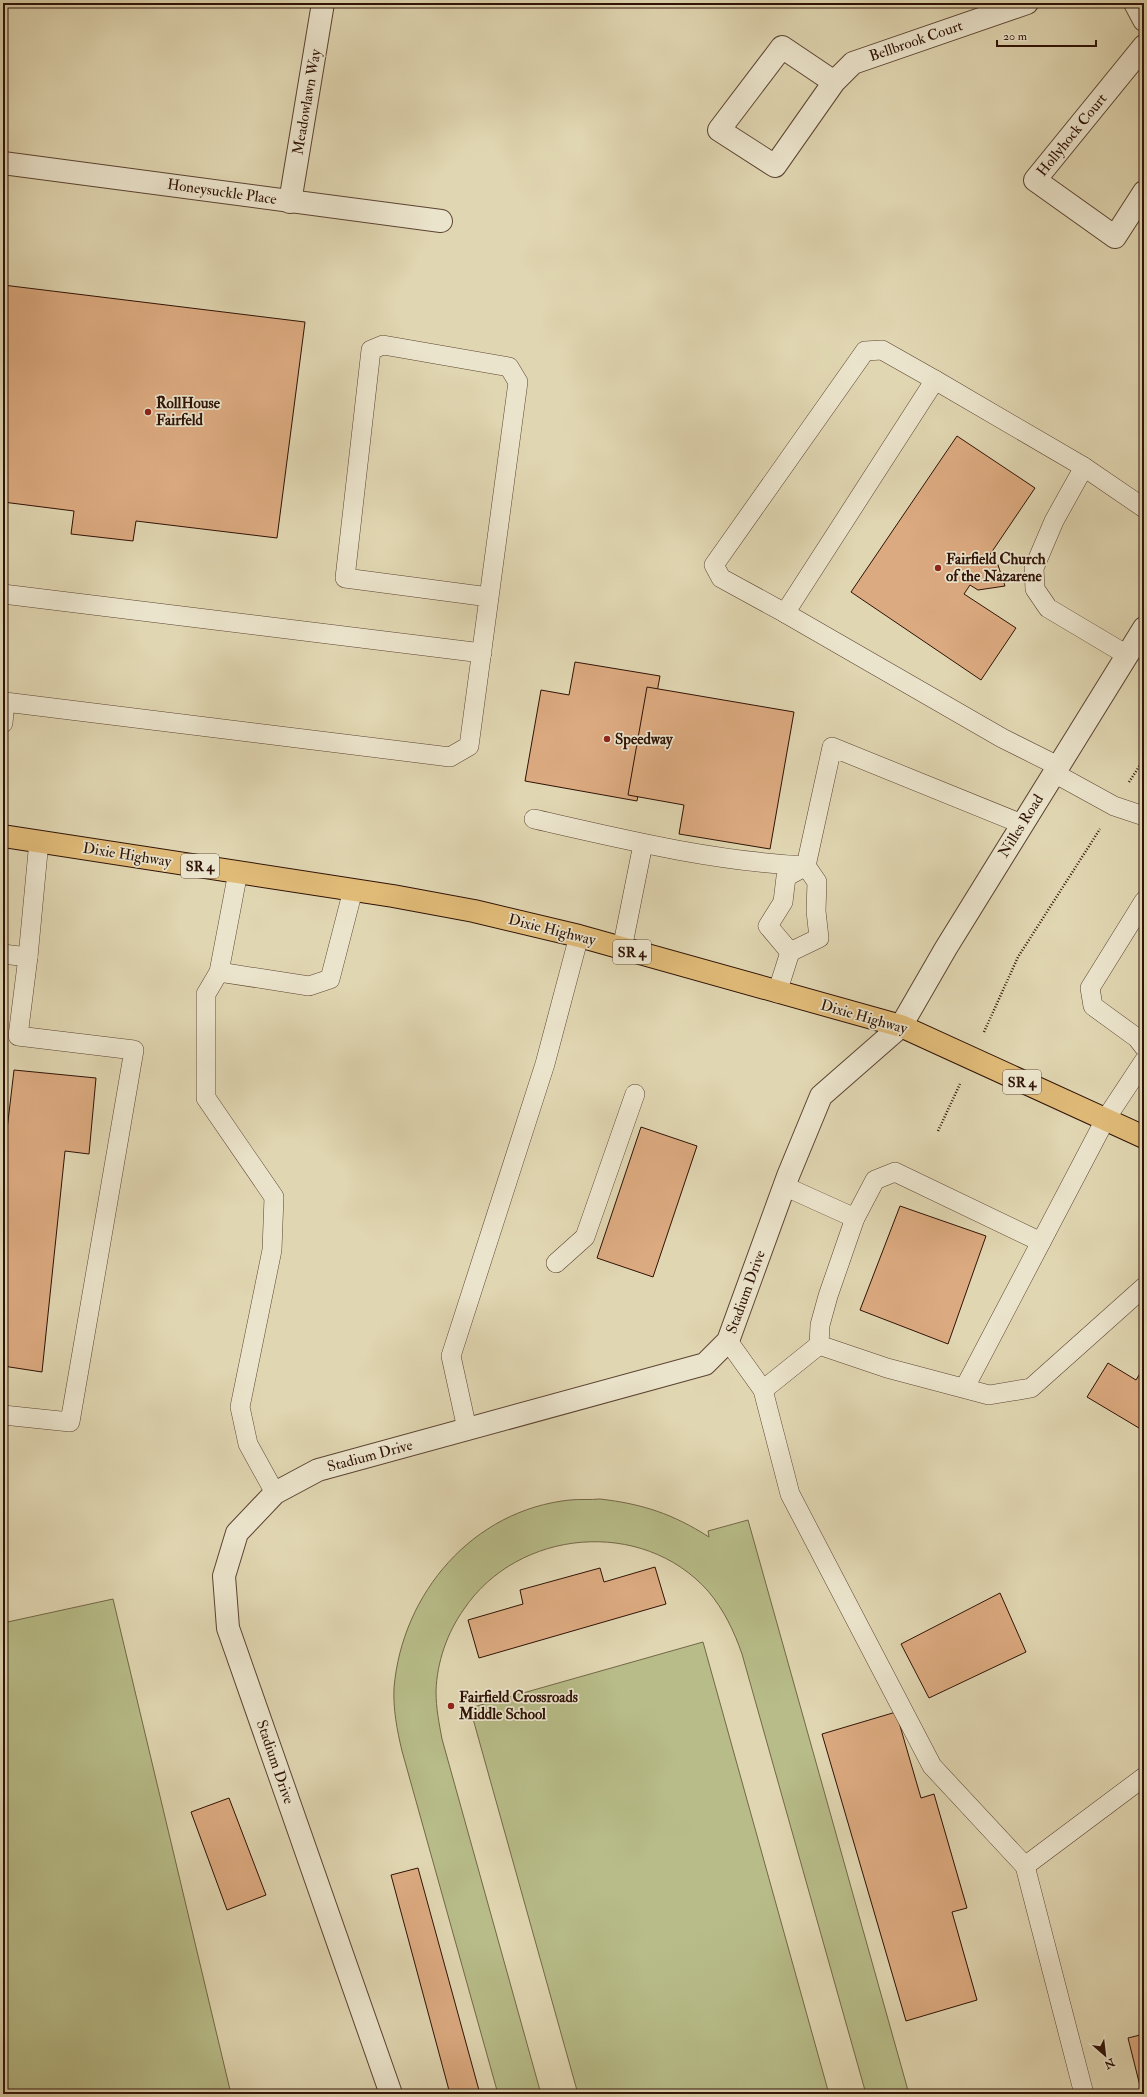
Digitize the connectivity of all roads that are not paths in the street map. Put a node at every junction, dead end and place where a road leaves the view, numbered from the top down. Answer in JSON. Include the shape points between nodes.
{"nodes":[{"id":1,"x":323,"y":3,"type":"edge"},
{"id":2,"x":1027,"y":3,"type":"edge"},
{"id":3,"x":1135,"y":3,"type":"edge"},
{"id":4,"x":1144,"y":20,"type":"edge"},
{"id":5,"x":1144,"y":46,"type":"edge"},
{"id":6,"x":834,"y":82,"type":"junction"},
{"id":7,"x":3,"y":163,"type":"edge"},
{"id":8,"x":1144,"y":192,"type":"edge"},
{"id":9,"x":290,"y":202,"type":"junction"},
{"id":10,"x":441,"y":221,"type":"dead end"},
{"id":11,"x":935,"y":380,"type":"junction"},
{"id":12,"x":1084,"y":467,"type":"junction"},
{"id":13,"x":1144,"y":508,"type":"edge"},
{"id":14,"x":3,"y":594,"type":"edge"},
{"id":15,"x":489,"y":597,"type":"junction"},
{"id":16,"x":786,"y":613,"type":"junction"},
{"id":17,"x":1144,"y":628,"type":"edge"},
{"id":18,"x":482,"y":653,"type":"junction"},
{"id":19,"x":1127,"y":655,"type":"junction"},
{"id":20,"x":4,"y":702,"type":"edge"},
{"id":21,"x":3,"y":724,"type":"edge"},
{"id":22,"x":1056,"y":769,"type":"junction"},
{"id":23,"x":1144,"y":816,"type":"edge"},
{"id":24,"x":534,"y":819,"type":"dead end"},
{"id":25,"x":1022,"y":824,"type":"junction"},
{"id":26,"x":3,"y":836,"type":"edge"},
{"id":27,"x":39,"y":841,"type":"junction"},
{"id":28,"x":643,"y":844,"type":"junction"},
{"id":29,"x":806,"y":866,"type":"junction"},
{"id":30,"x":238,"y":872,"type":"junction"},
{"id":31,"x":353,"y":890,"type":"junction"},
{"id":32,"x":1144,"y":901,"type":"edge"},
{"id":33,"x":579,"y":936,"type":"junction"},
{"id":34,"x":622,"y":949,"type":"junction"},
{"id":35,"x":790,"y":952,"type":"junction"},
{"id":36,"x":3,"y":954,"type":"edge"},
{"id":37,"x":28,"y":957,"type":"junction"},
{"id":38,"x":220,"y":972,"type":"junction"},
{"id":39,"x":777,"y":993,"type":"junction"},
{"id":40,"x":901,"y":1026,"type":"junction"},
{"id":41,"x":1144,"y":1047,"type":"edge"},
{"id":42,"x":1144,"y":1060,"type":"edge"},
{"id":43,"x":635,"y":1094,"type":"dead end"},
{"id":44,"x":1105,"y":1120,"type":"junction"},
{"id":45,"x":1144,"y":1138,"type":"edge"},
{"id":46,"x":784,"y":1186,"type":"junction"},
{"id":47,"x":855,"y":1218,"type":"junction"},
{"id":48,"x":1041,"y":1242,"type":"junction"},
{"id":49,"x":556,"y":1263,"type":"dead end"},
{"id":50,"x":1144,"y":1287,"type":"edge"},
{"id":51,"x":728,"y":1341,"type":"junction"},
{"id":52,"x":819,"y":1345,"type":"junction"},
{"id":53,"x":965,"y":1387,"type":"junction"},
{"id":54,"x":763,"y":1390,"type":"junction"},
{"id":55,"x":3,"y":1414,"type":"edge"},
{"id":56,"x":467,"y":1429,"type":"junction"},
{"id":57,"x":275,"y":1493,"type":"junction"},
{"id":58,"x":1144,"y":1777,"type":"edge"},
{"id":59,"x":1025,"y":1866,"type":"junction"},
{"id":60,"x":390,"y":2094,"type":"edge"},
{"id":61,"x":1084,"y":2094,"type":"edge"}],
"edges":[{"from":1,"to":9,"type":"street","name":"Meadowlawn Way"},
{"from":2,"to":6,"type":"street","name":"Bellbrook Court","via":[[853,63]]},
{"from":3,"to":4,"type":"street"},
{"from":5,"to":8,"type":"street","name":"Hollyhock Court","via":[[1035,180],[1115,237]]},
{"from":6,"to":6,"type":"street","name":"Bellbrook Court","via":[[782,47],[719,130],[775,166]]},
{"from":7,"to":9,"type":"street","name":"Honeysuckle Place"},
{"from":9,"to":10,"type":"street","name":"Honeysuckle Place"},
{"from":11,"to":12,"type":"lane"},
{"from":11,"to":16,"type":"lane"},
{"from":11,"to":16,"type":"lane","via":[[882,350],[865,351],[714,565],[721,578]]},
{"from":12,"to":13,"type":"lane"},
{"from":12,"to":19,"type":"lane","via":[[1054,521],[1034,568],[1035,590],[1048,608]]},
{"from":14,"to":18,"type":"lane"},
{"from":15,"to":15,"type":"lane","via":[[518,382],[509,367],[383,345],[371,350],[345,578]]},
{"from":15,"to":18,"type":"lane"},
{"from":16,"to":22,"type":"lane"},
{"from":17,"to":19,"type":"street","name":"Nilles Road"},
{"from":18,"to":20,"type":"lane","via":[[469,746],[450,757]]},
{"from":19,"to":22,"type":"street","name":"Nilles Road"},
{"from":20,"to":21,"type":"lane"},
{"from":22,"to":23,"type":"lane","via":[[1114,806]]},
{"from":22,"to":25,"type":"street","name":"Nilles Road"},
{"from":24,"to":28,"type":"lane"},
{"from":25,"to":29,"type":"lane","via":[[832,747]]},
{"from":25,"to":40,"type":"street","name":"Nilles Road"},
{"from":26,"to":27,"type":"main road","name":"Dixie Highway","number":"SR 4"},
{"from":27,"to":30,"type":"main road","name":"Dixie Highway","number":"SR 4"},
{"from":27,"to":37,"type":"lane"},
{"from":28,"to":29,"type":"lane","via":[[757,864]]},
{"from":28,"to":34,"type":"lane"},
{"from":29,"to":35,"type":"lane","via":[[817,882],[816,911],[819,938]]},
{"from":29,"to":35,"type":"lane","via":[[786,877],[783,902],[768,926]]},
{"from":30,"to":31,"type":"main road","name":"Dixie Highway","number":"SR 4"},
{"from":30,"to":38,"type":"lane"},
{"from":31,"to":33,"type":"main road","name":"Dixie Highway","number":"SR 4","via":[[474,911]]},
{"from":31,"to":38,"type":"lane","via":[[330,978],[309,986]]},
{"from":32,"to":41,"type":"lane","via":[[1090,988],[1093,1006],[1137,1038]]},
{"from":33,"to":34,"type":"main road","name":"Dixie Highway","number":"SR 4"},
{"from":33,"to":56,"type":"lane","via":[[545,1064],[451,1356]]},
{"from":34,"to":39,"type":"main road","name":"Dixie Highway","number":"SR 4"},
{"from":35,"to":39,"type":"lane"},
{"from":36,"to":37,"type":"lane"},
{"from":37,"to":55,"type":"lane","via":[[18,1036],[134,1050],[70,1422]]},
{"from":38,"to":57,"type":"lane","via":[[206,994],[206,1098],[274,1196],[272,1250],[240,1407],[248,1444]]},
{"from":39,"to":40,"type":"main road","name":"Dixie Highway","number":"SR 4"},
{"from":40,"to":44,"type":"main road","name":"Dixie Highway","number":"SR 4"},
{"from":40,"to":46,"type":"street","name":"Stadium Drive","via":[[821,1096]]},
{"from":42,"to":44,"type":"lane"},
{"from":43,"to":49,"type":"lane","via":[[585,1237]]},
{"from":44,"to":45,"type":"main road","name":"Dixie Highway","number":"SR 4"},
{"from":44,"to":48,"type":"lane"},
{"from":46,"to":47,"type":"lane"},
{"from":46,"to":51,"type":"street","name":"Stadium Drive"},
{"from":47,"to":48,"type":"lane","via":[[875,1180],[895,1172]]},
{"from":47,"to":52,"type":"lane","via":[[824,1310]]},
{"from":48,"to":53,"type":"lane"},
{"from":50,"to":53,"type":"lane","via":[[1030,1388],[989,1395]]},
{"from":51,"to":54,"type":"lane"},
{"from":51,"to":56,"type":"street","name":"Stadium Drive","via":[[706,1364]]},
{"from":52,"to":53,"type":"lane","via":[[887,1368]]},
{"from":52,"to":54,"type":"lane"},
{"from":54,"to":59,"type":"lane","via":[[790,1494],[932,1766]]},
{"from":56,"to":57,"type":"street","name":"Stadium Drive","via":[[318,1470]]},
{"from":57,"to":60,"type":"street","name":"Stadium Drive","via":[[237,1533],[224,1576],[228,1628]]},
{"from":58,"to":59,"type":"lane"},
{"from":59,"to":61,"type":"lane"}]}
